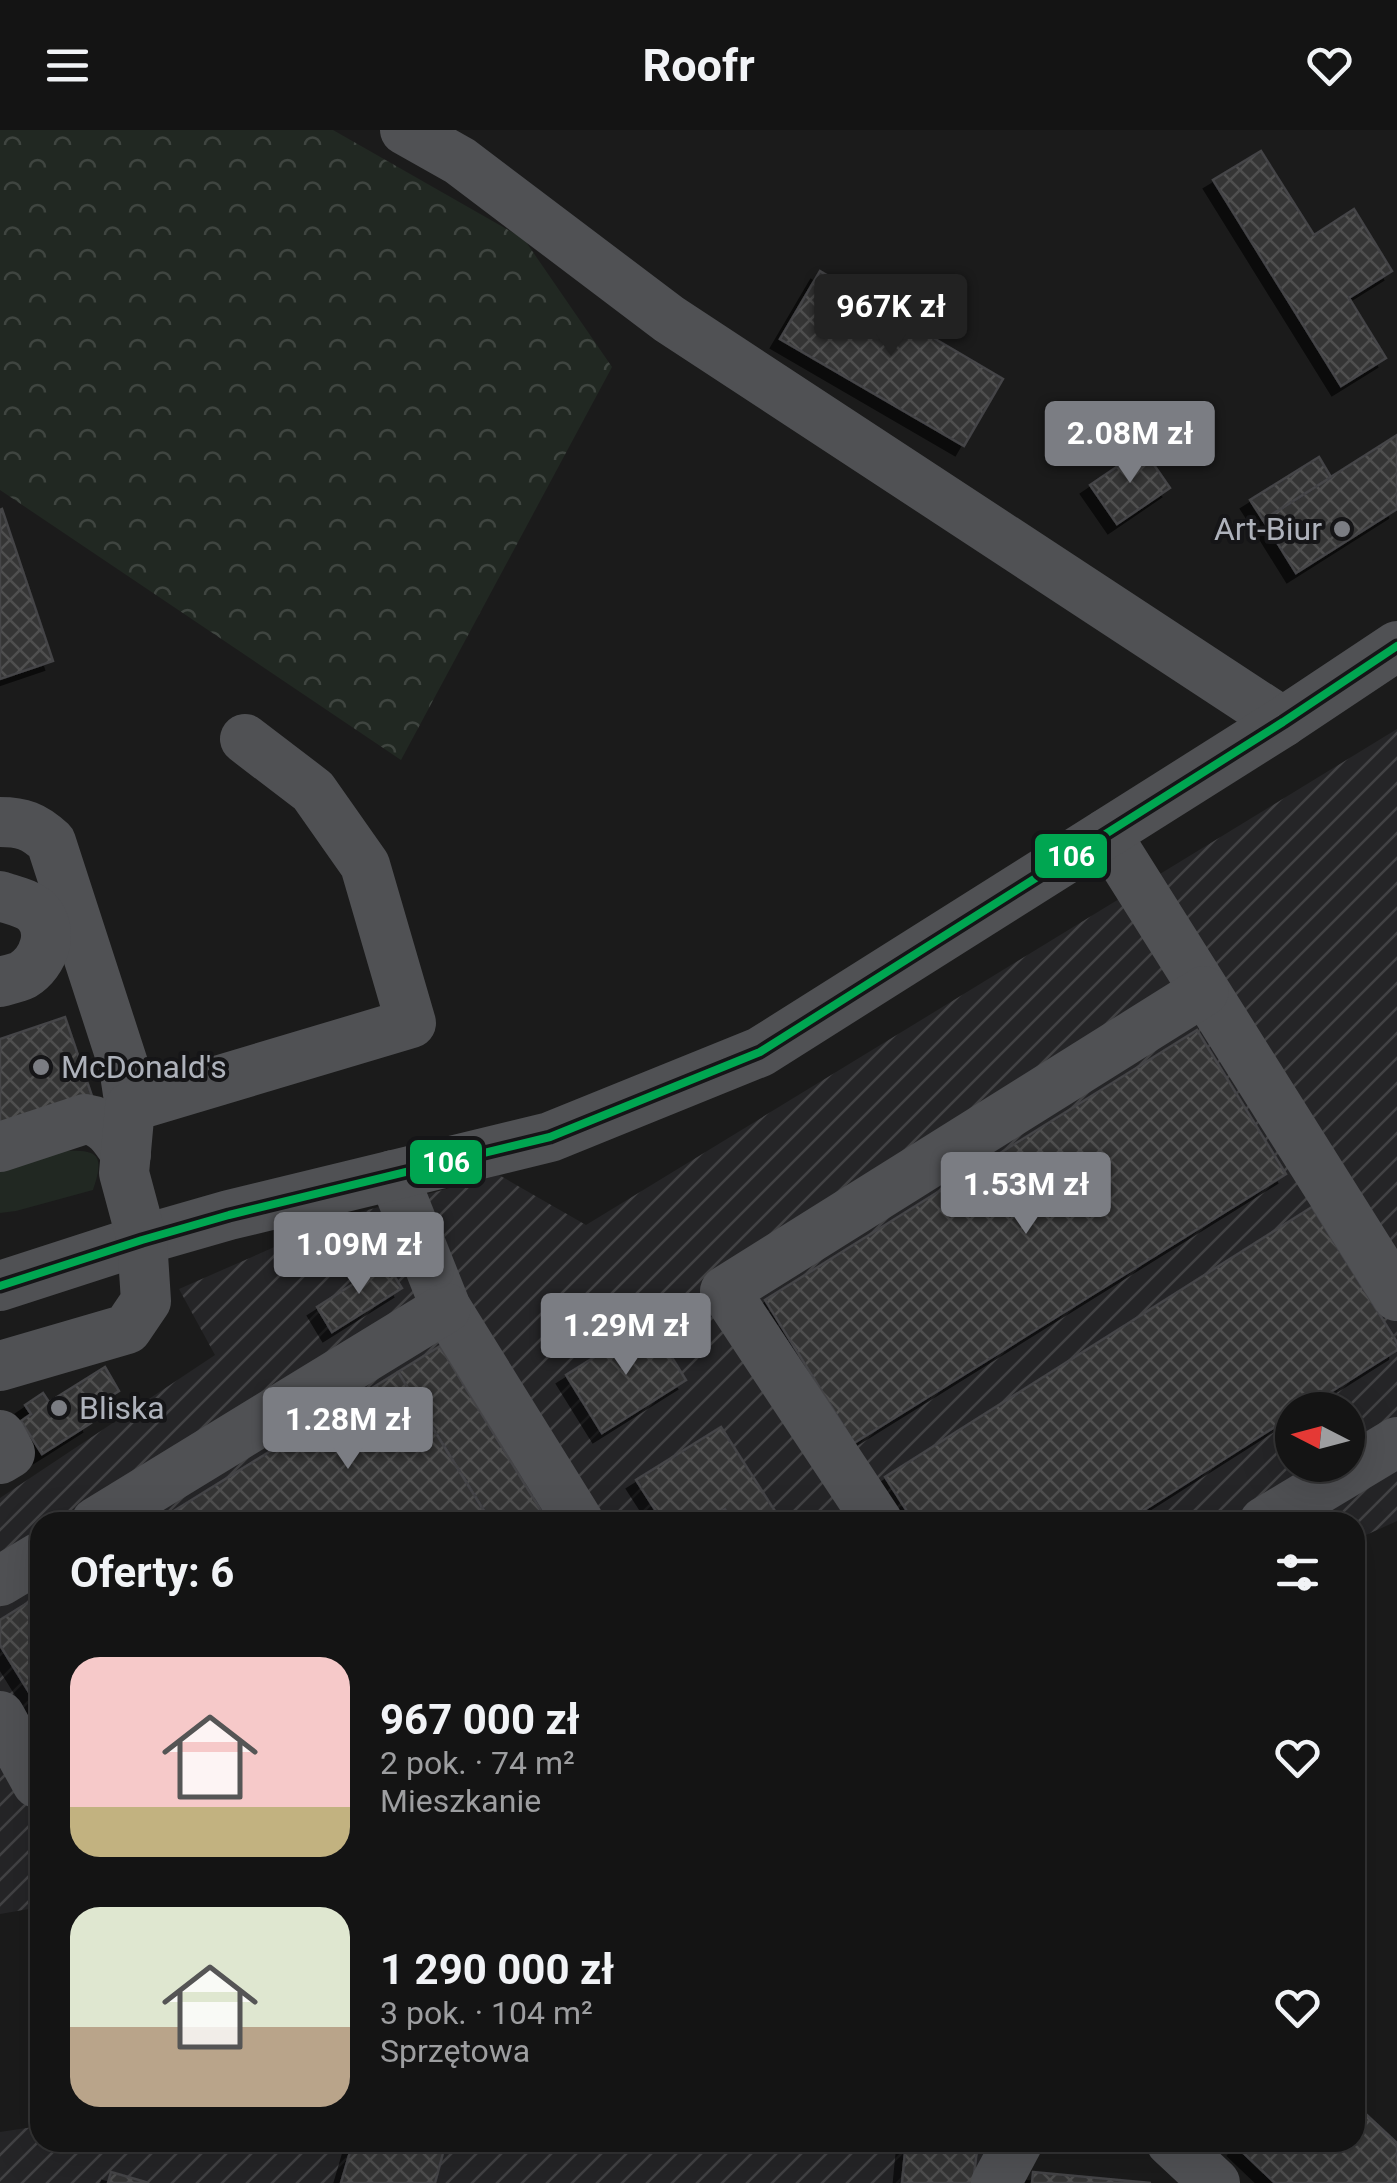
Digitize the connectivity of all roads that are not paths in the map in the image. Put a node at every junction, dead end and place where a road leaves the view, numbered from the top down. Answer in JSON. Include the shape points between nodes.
{"nodes":[{"id":1,"x":406,"y":130,"type":"edge"},
{"id":2,"x":467,"y":146,"type":"edge"},
{"id":3,"x":1397,"y":646,"type":"edge"},
{"id":4,"x":1283,"y":722,"type":"junction"},
{"id":5,"x":245,"y":739,"type":"dead end"},
{"id":6,"x":0,"y":822,"type":"edge"},
{"id":7,"x":1106,"y":834,"type":"junction"},
{"id":8,"x":0,"y":896,"type":"edge"},
{"id":9,"x":0,"y":982,"type":"edge"},
{"id":10,"x":1204,"y":990,"type":"junction"},
{"id":11,"x":128,"y":1130,"type":"junction"},
{"id":12,"x":0,"y":1147,"type":"edge"},
{"id":13,"x":393,"y":1175,"type":"junction"},
{"id":14,"x":142,"y":1240,"type":"junction"},
{"id":15,"x":0,"y":1267,"type":"edge"},
{"id":16,"x":0,"y":1286,"type":"edge"},
{"id":17,"x":1397,"y":1296,"type":"edge"},
{"id":18,"x":446,"y":1308,"type":"junction"},
{"id":19,"x":0,"y":1366,"type":"edge"},
{"id":20,"x":0,"y":1435,"type":"edge"},
{"id":21,"x":1397,"y":1442,"type":"edge"},
{"id":22,"x":0,"y":1459,"type":"edge"},
{"id":23,"x":112,"y":1512,"type":"edge"},
{"id":24,"x":572,"y":1512,"type":"edge"},
{"id":25,"x":871,"y":1512,"type":"edge"},
{"id":26,"x":1281,"y":1512,"type":"edge"},
{"id":27,"x":30,"y":1563,"type":"edge"},
{"id":28,"x":0,"y":1582,"type":"edge"},
{"id":29,"x":0,"y":1716,"type":"edge"},
{"id":30,"x":30,"y":1770,"type":"edge"},
{"id":31,"x":1013,"y":2152,"type":"edge"},
{"id":32,"x":1182,"y":2152,"type":"edge"},
{"id":33,"x":996,"y":2183,"type":"edge"},
{"id":34,"x":1215,"y":2183,"type":"edge"}],
"edges":[{"from":1,"to":2,"type":"street"},
{"from":2,"to":4,"type":"street","via":[[669,319]]},
{"from":3,"to":4,"type":"street"},
{"from":4,"to":7,"type":"street"},
{"from":5,"to":11,"type":"street","via":[[313,791],[365,865],[411,1023]]},
{"from":6,"to":11,"type":"street","via":[[36,828],[51,842],[124,1067]]},
{"from":7,"to":10,"type":"street"},
{"from":7,"to":13,"type":"street","via":[[760,1052],[550,1137]]},
{"from":8,"to":9,"type":"street","via":[[37,912],[46,947],[23,974]]},
{"from":10,"to":17,"type":"street"},
{"from":10,"to":25,"type":"street","via":[[725,1291]]},
{"from":11,"to":12,"type":"street","via":[[112,1132],[84,1118]]},
{"from":11,"to":14,"type":"street","via":[[124,1173]]},
{"from":13,"to":14,"type":"street"},
{"from":13,"to":18,"type":"street"},
{"from":14,"to":15,"type":"street"},
{"from":14,"to":16,"type":"street"},
{"from":14,"to":19,"type":"street","via":[[146,1301],[127,1330]]},
{"from":18,"to":23,"type":"street"},
{"from":18,"to":24,"type":"street"},
{"from":20,"to":22,"type":"street","via":[[10,1452]]},
{"from":21,"to":26,"type":"street"},
{"from":27,"to":28,"type":"street"},
{"from":29,"to":30,"type":"street"},
{"from":31,"to":33,"type":"street"},
{"from":32,"to":34,"type":"street"}]}
